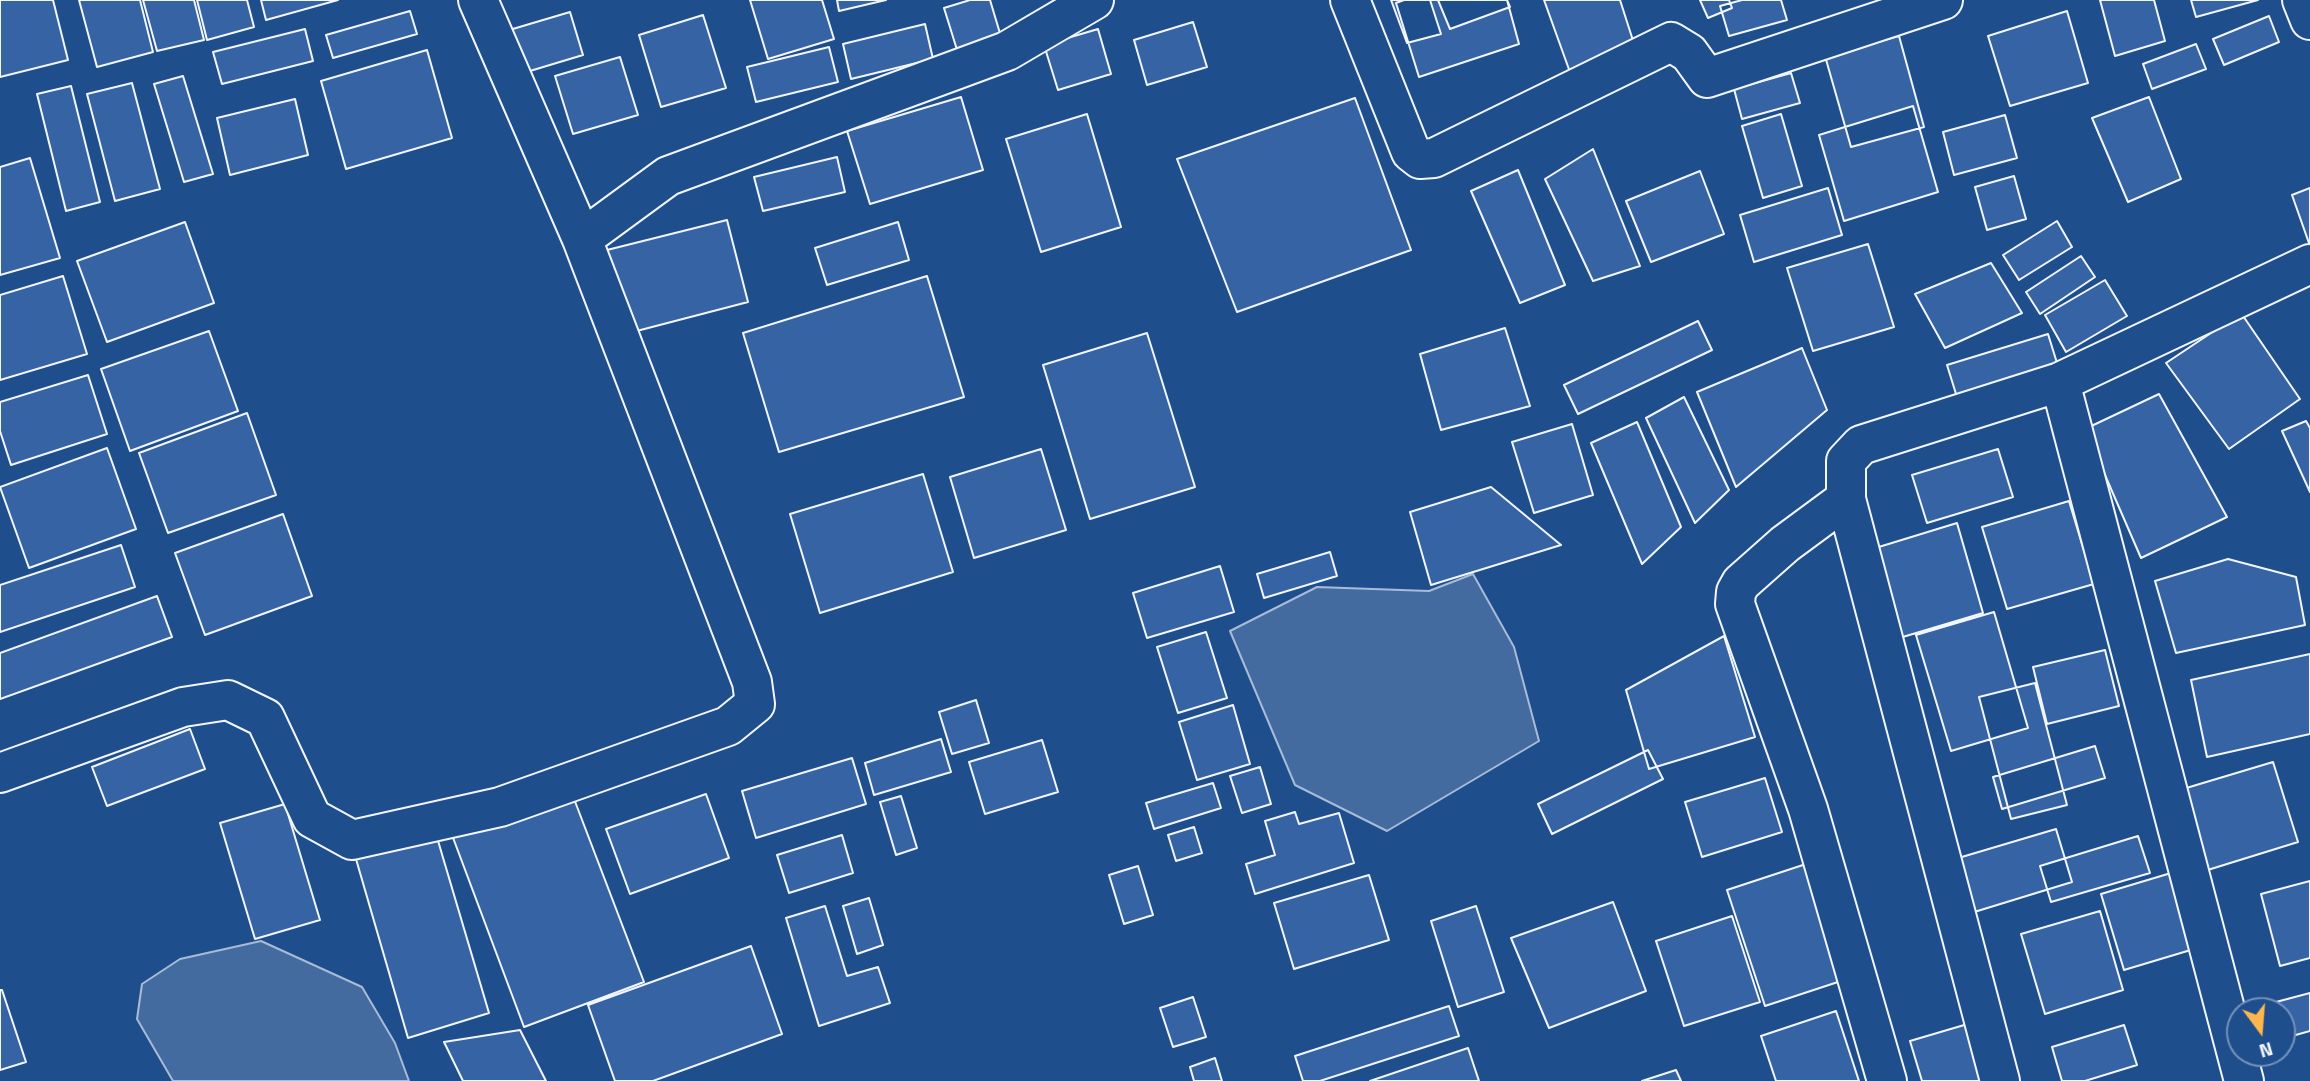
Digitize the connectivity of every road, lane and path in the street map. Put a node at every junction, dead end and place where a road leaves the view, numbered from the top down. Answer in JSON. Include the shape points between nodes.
{"nodes":[{"id":1,"x":478,"y":0,"type":"edge"},
{"id":2,"x":1094,"y":0,"type":"edge"},
{"id":3,"x":1350,"y":0,"type":"edge"},
{"id":4,"x":1943,"y":0,"type":"edge"},
{"id":5,"x":2302,"y":0,"type":"edge"},
{"id":6,"x":2310,"y":20,"type":"edge"},
{"id":7,"x":582,"y":239,"type":"junction"},
{"id":8,"x":2310,"y":264,"type":"edge"},
{"id":9,"x":2060,"y":382,"type":"junction"},
{"id":10,"x":1846,"y":499,"type":"junction"},
{"id":11,"x":0,"y":773,"type":"edge"},
{"id":12,"x":1887,"y":1081,"type":"edge"},
{"id":13,"x":2000,"y":1081,"type":"edge"},
{"id":14,"x":2245,"y":1081,"type":"edge"}],
"edges":[{"from":1,"to":7,"type":"street"},
{"from":2,"to":7,"type":"street","via":[[1007,51],[668,176]]},
{"from":3,"to":4,"type":"street","via":[[1411,152],[1420,159],[1434,158],[1671,42],[1689,52],[1707,78]]},
{"from":5,"to":6,"type":"street"},
{"from":7,"to":11,"type":"street","via":[[752,682],[755,704],[728,726],[500,807],[352,840],[312,818],[265,718],[228,700],[183,707]]},
{"from":8,"to":9,"type":"street"},
{"from":9,"to":10,"type":"street","via":[[1861,445],[1846,461]]},
{"from":9,"to":14,"type":"street"},
{"from":10,"to":12,"type":"street","via":[[1741,583],[1735,604],[1808,809]]},
{"from":10,"to":13,"type":"street"}]}
